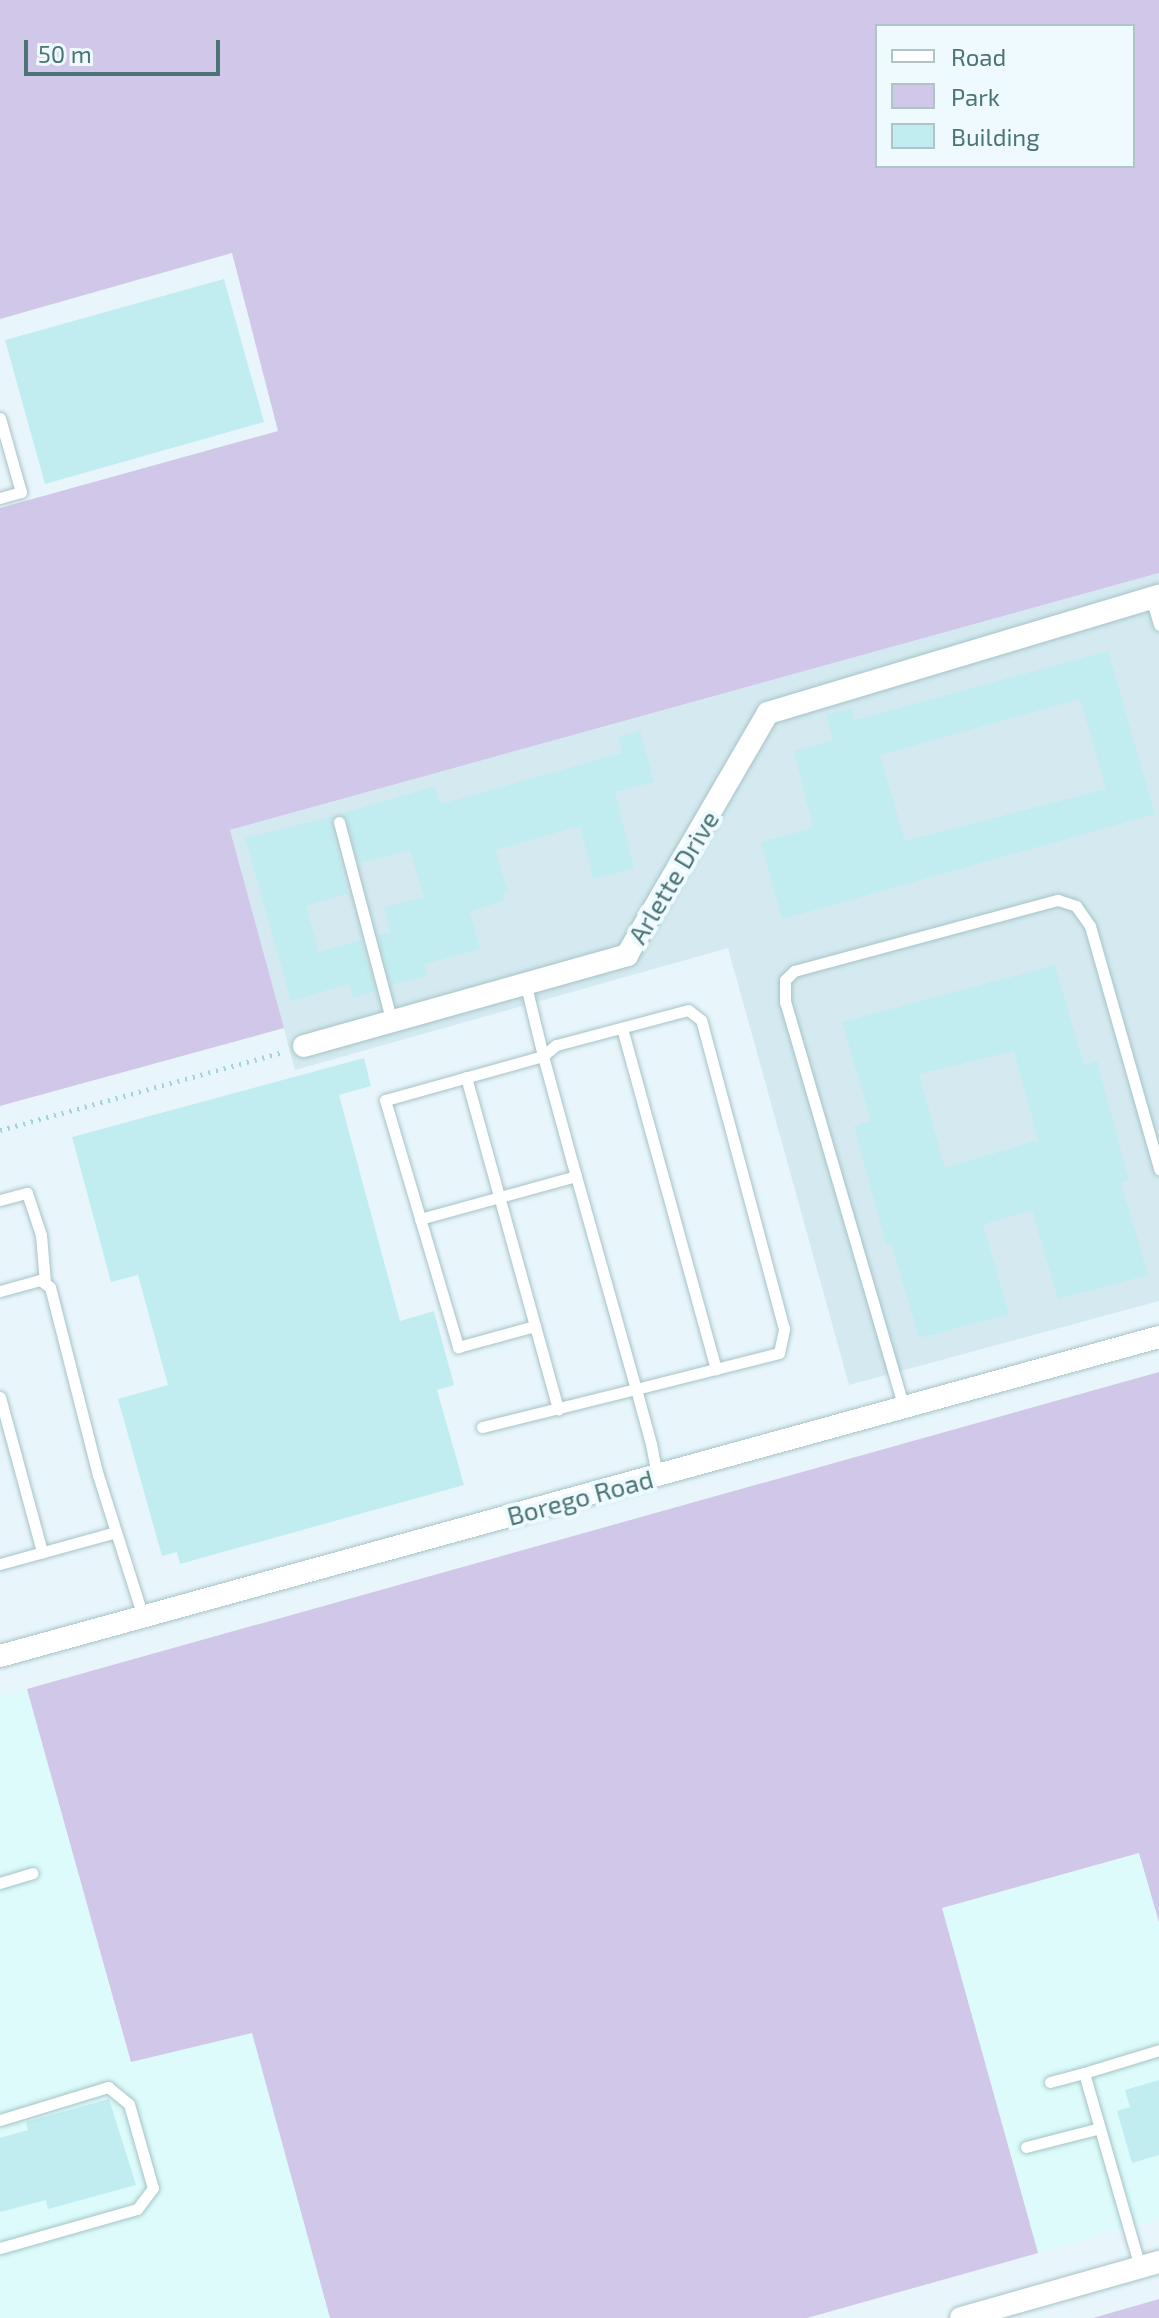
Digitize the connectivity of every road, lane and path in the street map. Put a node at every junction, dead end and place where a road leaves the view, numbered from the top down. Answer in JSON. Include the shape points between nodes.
{"nodes":[{"id":1,"x":0,"y":418,"type":"edge"},
{"id":2,"x":0,"y":498,"type":"edge"},
{"id":3,"x":1155,"y":597,"type":"edge"},
{"id":4,"x":1159,"y":625,"type":"edge"},
{"id":5,"x":339,"y":822,"type":"dead end"},
{"id":6,"x":526,"y":986,"type":"junction"},
{"id":7,"x":392,"y":1022,"type":"junction"},
{"id":8,"x":622,"y":1028,"type":"junction"},
{"id":9,"x":304,"y":1046,"type":"joint"},
{"id":10,"x":543,"y":1056,"type":"junction"},
{"id":11,"x":466,"y":1077,"type":"junction"},
{"id":12,"x":0,"y":1130,"type":"edge"},
{"id":13,"x":1159,"y":1169,"type":"edge"},
{"id":14,"x":576,"y":1176,"type":"junction"},
{"id":15,"x":499,"y":1197,"type":"junction"},
{"id":16,"x":0,"y":1200,"type":"edge"},
{"id":17,"x":420,"y":1219,"type":"junction"},
{"id":18,"x":45,"y":1283,"type":"junction"},
{"id":19,"x":0,"y":1291,"type":"edge"},
{"id":20,"x":535,"y":1326,"type":"junction"},
{"id":21,"x":1159,"y":1337,"type":"edge"},
{"id":22,"x":716,"y":1369,"type":"junction"},
{"id":23,"x":636,"y":1389,"type":"junction"},
{"id":24,"x":0,"y":1397,"type":"edge"},
{"id":25,"x":904,"y":1408,"type":"junction"},
{"id":26,"x":558,"y":1409,"type":"junction"},
{"id":27,"x":482,"y":1427,"type":"dead end"},
{"id":28,"x":657,"y":1476,"type":"junction"},
{"id":29,"x":116,"y":1532,"type":"junction"},
{"id":30,"x":42,"y":1552,"type":"junction"},
{"id":31,"x":0,"y":1564,"type":"edge"},
{"id":32,"x":143,"y":1617,"type":"junction"},
{"id":33,"x":0,"y":1656,"type":"edge"},
{"id":34,"x":33,"y":1873,"type":"dead end"},
{"id":35,"x":0,"y":1883,"type":"edge"},
{"id":36,"x":1159,"y":2050,"type":"edge"},
{"id":37,"x":1084,"y":2073,"type":"junction"},
{"id":38,"x":1050,"y":2082,"type":"dead end"},
{"id":39,"x":0,"y":2120,"type":"edge"},
{"id":40,"x":1100,"y":2128,"type":"junction"},
{"id":41,"x":1026,"y":2147,"type":"dead end"},
{"id":42,"x":0,"y":2248,"type":"edge"},
{"id":43,"x":1150,"y":2264,"type":"edge"},
{"id":44,"x":1001,"y":2313,"type":"edge"},
{"id":45,"x":961,"y":2318,"type":"edge"}],
"edges":[{"from":1,"to":2,"type":"lane","via":[[21,492]]},
{"from":3,"to":4,"type":"lane"},
{"from":3,"to":6,"type":"street","name":"Arlette Drive","via":[[768,713],[627,955]]},
{"from":5,"to":7,"type":"lane"},
{"from":6,"to":7,"type":"street","name":"Arlette Drive"},
{"from":6,"to":10,"type":"lane"},
{"from":7,"to":9,"type":"street","name":"Arlette Drive"},
{"from":8,"to":10,"type":"lane","via":[[556,1045]]},
{"from":8,"to":22,"type":"lane"},
{"from":8,"to":22,"type":"lane","via":[[688,1010],[701,1020],[784,1329],[779,1353]]},
{"from":9,"to":12,"type":"path"},
{"from":10,"to":11,"type":"lane"},
{"from":10,"to":14,"type":"lane"},
{"from":11,"to":15,"type":"lane"},
{"from":11,"to":17,"type":"lane","via":[[385,1100]]},
{"from":13,"to":25,"type":"lane","via":[[1090,926],[1076,906],[1058,900],[794,971],[785,980],[785,1002]]},
{"from":14,"to":15,"type":"lane"},
{"from":14,"to":23,"type":"lane"},
{"from":15,"to":17,"type":"lane"},
{"from":15,"to":20,"type":"lane"},
{"from":16,"to":18,"type":"lane","via":[[27,1193],[41,1235]]},
{"from":17,"to":20,"type":"lane","via":[[458,1347]]},
{"from":18,"to":19,"type":"lane"},
{"from":18,"to":29,"type":"lane"},
{"from":20,"to":26,"type":"lane"},
{"from":21,"to":25,"type":"street","name":"Borego Road"},
{"from":22,"to":23,"type":"lane"},
{"from":23,"to":26,"type":"lane"},
{"from":23,"to":28,"type":"lane"},
{"from":24,"to":30,"type":"lane"},
{"from":25,"to":28,"type":"street","name":"Borego Road"},
{"from":26,"to":27,"type":"lane"},
{"from":28,"to":32,"type":"street","name":"Borego Road"},
{"from":29,"to":30,"type":"lane"},
{"from":29,"to":32,"type":"lane"},
{"from":30,"to":31,"type":"lane"},
{"from":32,"to":33,"type":"street","name":"Borego Road"},
{"from":34,"to":35,"type":"lane"},
{"from":36,"to":37,"type":"lane"},
{"from":37,"to":38,"type":"lane"},
{"from":37,"to":40,"type":"lane"},
{"from":39,"to":42,"type":"lane","via":[[108,2087],[129,2104],[153,2188],[137,2209]]},
{"from":40,"to":41,"type":"lane"},
{"from":40,"to":43,"type":"lane"},
{"from":43,"to":44,"type":"street"},
{"from":44,"to":45,"type":"street"}]}
